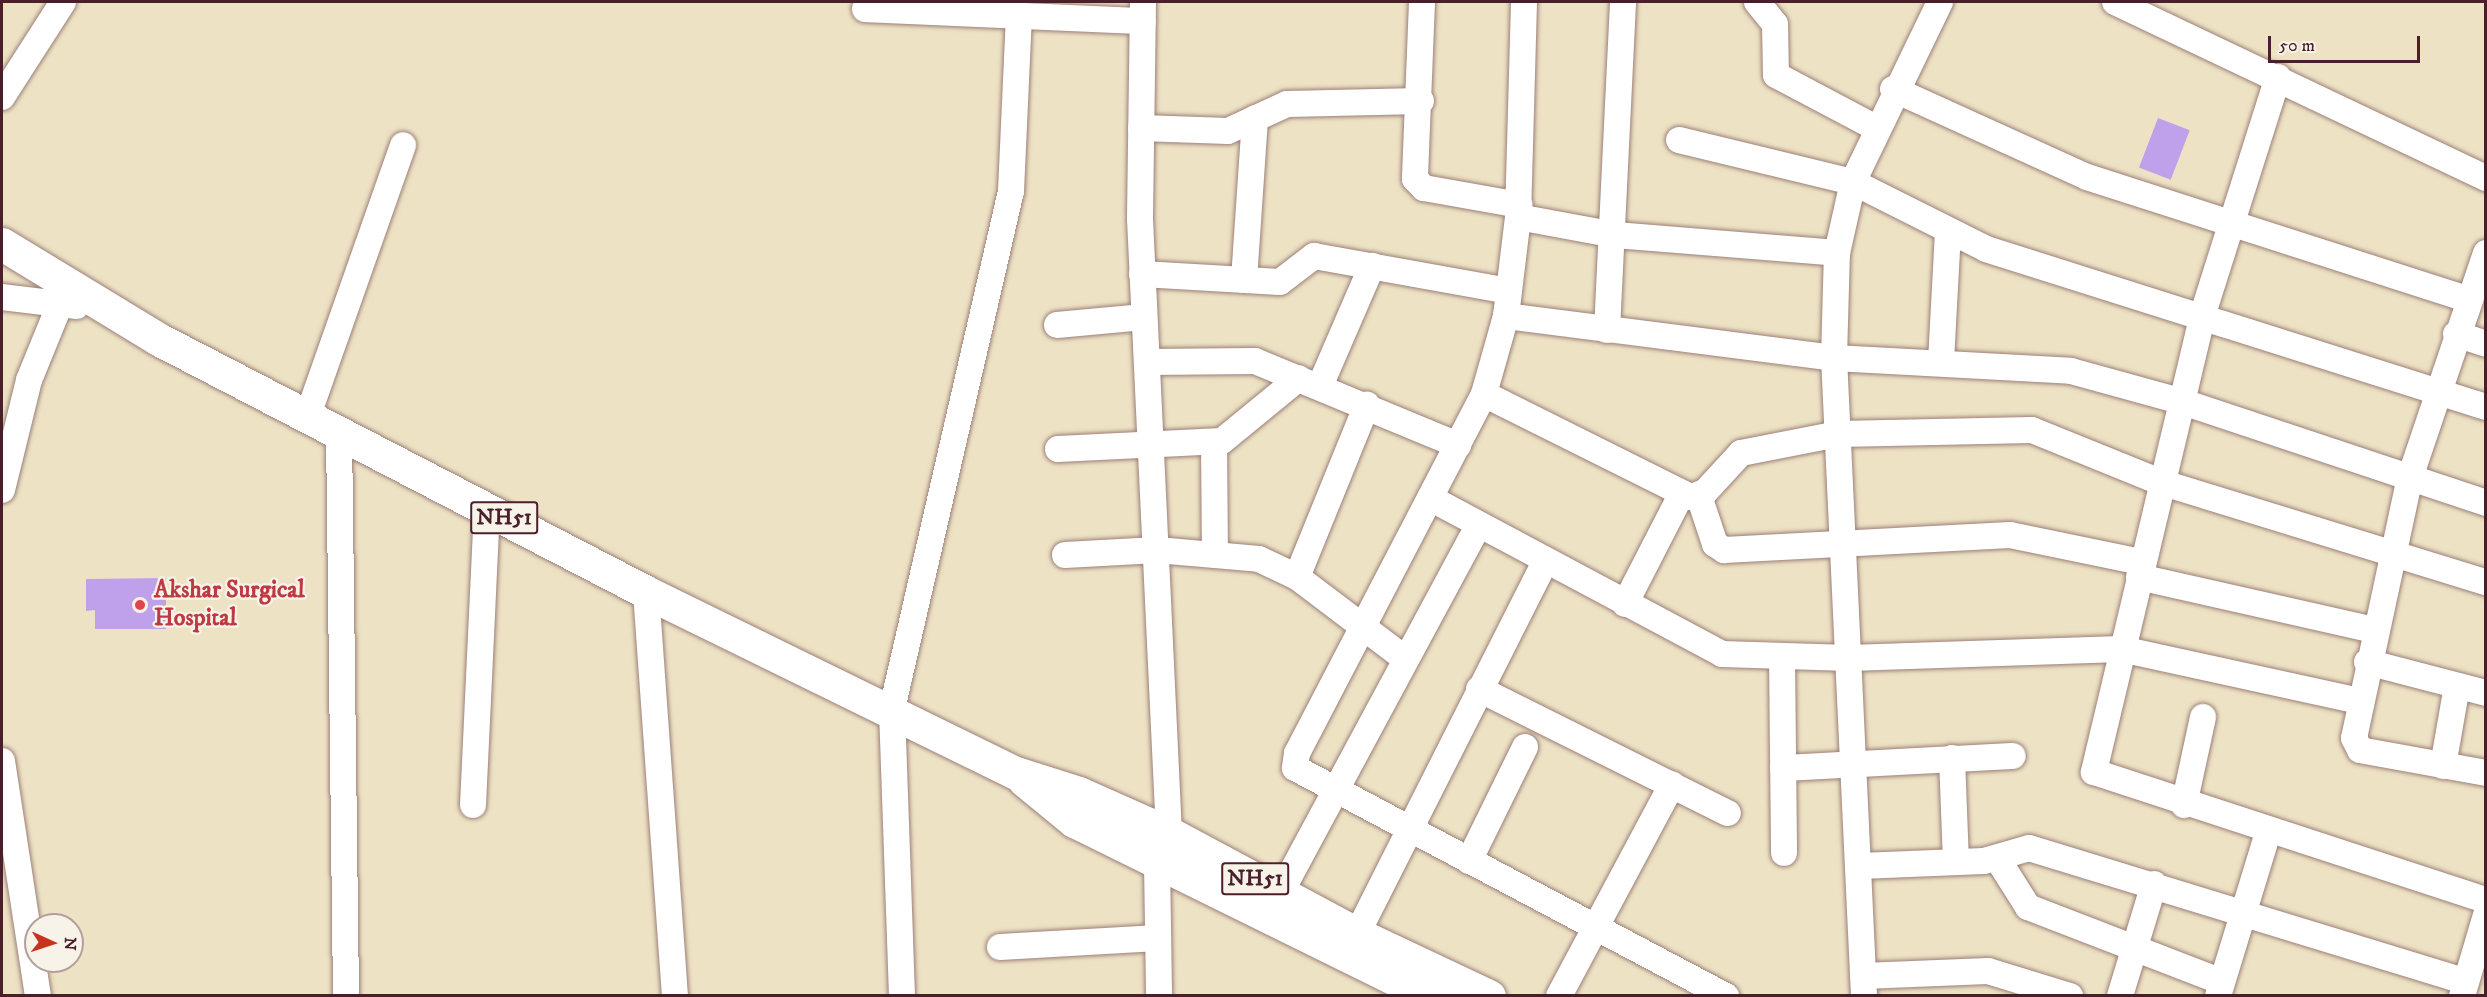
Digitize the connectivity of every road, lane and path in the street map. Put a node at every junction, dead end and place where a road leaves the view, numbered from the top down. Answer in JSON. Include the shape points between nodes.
{"nodes":[{"id":1,"x":63,"y":2,"type":"edge"},
{"id":2,"x":1422,"y":2,"type":"edge"},
{"id":3,"x":1524,"y":2,"type":"edge"},
{"id":4,"x":1623,"y":2,"type":"edge"},
{"id":5,"x":1757,"y":2,"type":"edge"},
{"id":6,"x":1940,"y":2,"type":"edge"},
{"id":7,"x":2115,"y":2,"type":"edge"},
{"id":8,"x":865,"y":9,"type":"dead end"},
{"id":9,"x":1143,"y":11,"type":"edge"},
{"id":10,"x":1019,"y":15,"type":"junction"},
{"id":11,"x":2277,"y":77,"type":"junction"},
{"id":12,"x":1893,"y":89,"type":"junction"},
{"id":13,"x":2,"y":97,"type":"edge"},
{"id":14,"x":1421,"y":101,"type":"junction"},
{"id":15,"x":1255,"y":118,"type":"junction"},
{"id":16,"x":1141,"y":128,"type":"junction"},
{"id":17,"x":1876,"y":128,"type":"junction"},
{"id":18,"x":1679,"y":140,"type":"dead end"},
{"id":19,"x":403,"y":146,"type":"dead end"},
{"id":20,"x":2486,"y":178,"type":"edge"},
{"id":21,"x":1853,"y":182,"type":"junction"},
{"id":22,"x":1519,"y":211,"type":"junction"},
{"id":23,"x":2231,"y":226,"type":"junction"},
{"id":24,"x":1948,"y":233,"type":"junction"},
{"id":25,"x":1615,"y":235,"type":"junction"},
{"id":26,"x":2,"y":244,"type":"edge"},
{"id":27,"x":1837,"y":253,"type":"junction"},
{"id":28,"x":2486,"y":253,"type":"edge"},
{"id":29,"x":1372,"y":266,"type":"junction"},
{"id":30,"x":1142,"y":274,"type":"junction"},
{"id":31,"x":1244,"y":280,"type":"junction"},
{"id":32,"x":1509,"y":291,"type":"junction"},
{"id":33,"x":2,"y":297,"type":"edge"},
{"id":34,"x":2469,"y":300,"type":"junction"},
{"id":35,"x":60,"y":304,"type":"junction"},
{"id":36,"x":111,"y":310,"type":"junction"},
{"id":37,"x":2203,"y":314,"type":"junction"},
{"id":38,"x":1506,"y":316,"type":"junction"},
{"id":39,"x":1144,"y":317,"type":"junction"},
{"id":40,"x":1057,"y":325,"type":"dead end"},
{"id":41,"x":1607,"y":330,"type":"junction"},
{"id":42,"x":2456,"y":334,"type":"junction"},
{"id":43,"x":2486,"y":344,"type":"edge"},
{"id":44,"x":1834,"y":358,"type":"junction"},
{"id":45,"x":1941,"y":361,"type":"junction"},
{"id":46,"x":1148,"y":362,"type":"junction"},
{"id":47,"x":1310,"y":382,"type":"junction"},
{"id":48,"x":2437,"y":392,"type":"junction"},
{"id":49,"x":1484,"y":394,"type":"junction"},
{"id":50,"x":2180,"y":401,"type":"junction"},
{"id":51,"x":1367,"y":405,"type":"junction"},
{"id":52,"x":2486,"y":407,"type":"edge"},
{"id":53,"x":308,"y":415,"type":"junction"},
{"id":54,"x":339,"y":431,"type":"junction"},
{"id":55,"x":1838,"y":434,"type":"junction"},
{"id":56,"x":1214,"y":442,"type":"junction"},
{"id":57,"x":1458,"y":445,"type":"junction"},
{"id":58,"x":1152,"y":446,"type":"junction"},
{"id":59,"x":1058,"y":449,"type":"dead end"},
{"id":60,"x":2410,"y":477,"type":"junction"},
{"id":61,"x":2160,"y":482,"type":"junction"},
{"id":62,"x":2,"y":490,"type":"edge"},
{"id":63,"x":1690,"y":496,"type":"junction"},
{"id":64,"x":1430,"y":498,"type":"junction"},
{"id":65,"x":2486,"y":503,"type":"edge"},
{"id":66,"x":487,"y":509,"type":"junction"},
{"id":67,"x":1478,"y":526,"type":"junction"},
{"id":68,"x":1845,"y":544,"type":"junction"},
{"id":69,"x":1157,"y":550,"type":"junction"},
{"id":70,"x":2392,"y":552,"type":"junction"},
{"id":71,"x":1065,"y":555,"type":"dead end"},
{"id":72,"x":1215,"y":555,"type":"junction"},
{"id":73,"x":1545,"y":562,"type":"junction"},
{"id":74,"x":2140,"y":569,"type":"junction"},
{"id":75,"x":1297,"y":578,"type":"junction"},
{"id":76,"x":2486,"y":582,"type":"edge"},
{"id":77,"x":646,"y":592,"type":"junction"},
{"id":78,"x":1625,"y":604,"type":"junction"},
{"id":79,"x":1362,"y":630,"type":"junction"},
{"id":80,"x":2374,"y":630,"type":"junction"},
{"id":81,"x":2121,"y":649,"type":"junction"},
{"id":82,"x":1782,"y":657,"type":"junction"},
{"id":83,"x":1404,"y":658,"type":"junction"},
{"id":84,"x":1849,"y":658,"type":"junction"},
{"id":85,"x":2367,"y":662,"type":"junction"},
{"id":86,"x":2457,"y":686,"type":"junction"},
{"id":87,"x":1479,"y":689,"type":"junction"},
{"id":88,"x":2486,"y":693,"type":"edge"},
{"id":89,"x":2359,"y":701,"type":"junction"},
{"id":90,"x":892,"y":709,"type":"junction"},
{"id":91,"x":2203,"y":717,"type":"dead end"},
{"id":92,"x":1525,"y":747,"type":"dead end"},
{"id":93,"x":2013,"y":756,"type":"dead end"},
{"id":94,"x":1952,"y":758,"type":"junction"},
{"id":95,"x":1854,"y":765,"type":"junction"},
{"id":96,"x":2443,"y":766,"type":"junction"},
{"id":97,"x":2,"y":768,"type":"edge"},
{"id":98,"x":1783,"y":768,"type":"junction"},
{"id":99,"x":1016,"y":772,"type":"junction"},
{"id":100,"x":2486,"y":773,"type":"edge"},
{"id":101,"x":1672,"y":784,"type":"junction"},
{"id":102,"x":1336,"y":793,"type":"junction"},
{"id":103,"x":474,"y":805,"type":"dead end"},
{"id":104,"x":2184,"y":805,"type":"junction"},
{"id":105,"x":1728,"y":813,"type":"dead end"},
{"id":106,"x":1408,"y":830,"type":"junction"},
{"id":107,"x":2268,"y":832,"type":"junction"},
{"id":108,"x":1169,"y":833,"type":"junction"},
{"id":109,"x":1784,"y":853,"type":"dead end"},
{"id":110,"x":1997,"y":858,"type":"junction"},
{"id":111,"x":1469,"y":861,"type":"junction"},
{"id":112,"x":1956,"y":862,"type":"junction"},
{"id":113,"x":1157,"y":864,"type":"junction"},
{"id":114,"x":1860,"y":866,"type":"junction"},
{"id":115,"x":2154,"y":884,"type":"junction"},
{"id":116,"x":1281,"y":892,"type":"junction"},
{"id":117,"x":2486,"y":900,"type":"edge"},
{"id":118,"x":2243,"y":915,"type":"junction"},
{"id":119,"x":2486,"y":915,"type":"edge"},
{"id":120,"x":1594,"y":924,"type":"junction"},
{"id":121,"x":1357,"y":934,"type":"junction"},
{"id":122,"x":1158,"y":938,"type":"junction"},
{"id":123,"x":1000,"y":947,"type":"dead end"},
{"id":124,"x":2136,"y":951,"type":"junction"},
{"id":125,"x":1864,"y":986,"type":"edge"},
{"id":126,"x":2464,"y":988,"type":"edge"},
{"id":127,"x":2220,"y":989,"type":"edge"},
{"id":128,"x":38,"y":996,"type":"edge"},
{"id":129,"x":346,"y":996,"type":"edge"},
{"id":130,"x":675,"y":996,"type":"edge"},
{"id":131,"x":903,"y":996,"type":"edge"},
{"id":132,"x":1159,"y":996,"type":"edge"},
{"id":133,"x":1429,"y":996,"type":"edge"},
{"id":134,"x":1490,"y":996,"type":"edge"},
{"id":135,"x":1559,"y":996,"type":"edge"},
{"id":136,"x":1726,"y":996,"type":"edge"},
{"id":137,"x":2070,"y":996,"type":"edge"},
{"id":138,"x":2120,"y":996,"type":"edge"}],
"edges":[{"from":1,"to":13,"type":"street"},
{"from":2,"to":14,"type":"street"},
{"from":3,"to":22,"type":"street"},
{"from":4,"to":25,"type":"street"},
{"from":5,"to":17,"type":"street","via":[[1775,24],[1776,75]]},
{"from":6,"to":12,"type":"street"},
{"from":7,"to":11,"type":"street"},
{"from":8,"to":10,"type":"street"},
{"from":9,"to":10,"type":"street"},
{"from":9,"to":16,"type":"street"},
{"from":10,"to":90,"type":"street","via":[[1011,191]]},
{"from":11,"to":20,"type":"street"},
{"from":11,"to":23,"type":"street"},
{"from":12,"to":17,"type":"street"},
{"from":12,"to":23,"type":"street","via":[[2087,177]]},
{"from":14,"to":15,"type":"street","via":[[1287,104]]},
{"from":14,"to":22,"type":"street","via":[[1414,172],[1418,184]]},
{"from":15,"to":16,"type":"street","via":[[1228,131]]},
{"from":15,"to":31,"type":"street"},
{"from":16,"to":30,"type":"street"},
{"from":17,"to":21,"type":"street"},
{"from":18,"to":21,"type":"street"},
{"from":19,"to":53,"type":"street"},
{"from":21,"to":24,"type":"street"},
{"from":21,"to":27,"type":"street"},
{"from":22,"to":25,"type":"street"},
{"from":22,"to":32,"type":"street"},
{"from":23,"to":34,"type":"street"},
{"from":23,"to":37,"type":"street"},
{"from":24,"to":37,"type":"street"},
{"from":24,"to":45,"type":"street"},
{"from":25,"to":27,"type":"street"},
{"from":25,"to":41,"type":"street"},
{"from":26,"to":36,"type":"highway","number":"NH51"},
{"from":27,"to":44,"type":"street"},
{"from":28,"to":34,"type":"street"},
{"from":29,"to":31,"type":"street","via":[[1314,256],[1284,281]]},
{"from":29,"to":32,"type":"street"},
{"from":29,"to":47,"type":"street"},
{"from":30,"to":31,"type":"street"},
{"from":30,"to":39,"type":"street"},
{"from":32,"to":38,"type":"street"},
{"from":33,"to":35,"type":"street"},
{"from":34,"to":42,"type":"street"},
{"from":35,"to":36,"type":"street"},
{"from":35,"to":62,"type":"street","via":[[29,380]]},
{"from":36,"to":53,"type":"highway","number":"NH51"},
{"from":37,"to":48,"type":"street"},
{"from":37,"to":50,"type":"street"},
{"from":38,"to":41,"type":"street"},
{"from":38,"to":49,"type":"street"},
{"from":39,"to":40,"type":"street"},
{"from":39,"to":46,"type":"street"},
{"from":41,"to":44,"type":"street"},
{"from":42,"to":43,"type":"street"},
{"from":42,"to":48,"type":"street"},
{"from":44,"to":45,"type":"street"},
{"from":44,"to":55,"type":"street"},
{"from":45,"to":50,"type":"street","via":[[2071,371]]},
{"from":46,"to":47,"type":"street","via":[[1242,357]]},
{"from":46,"to":58,"type":"street"},
{"from":47,"to":51,"type":"street"},
{"from":47,"to":56,"type":"street","via":[[1228,438]]},
{"from":48,"to":52,"type":"street"},
{"from":48,"to":60,"type":"street"},
{"from":49,"to":57,"type":"street"},
{"from":49,"to":63,"type":"street"},
{"from":50,"to":60,"type":"street"},
{"from":50,"to":61,"type":"street"},
{"from":51,"to":57,"type":"street"},
{"from":51,"to":75,"type":"street"},
{"from":53,"to":54,"type":"highway","number":"NH51"},
{"from":54,"to":66,"type":"highway","number":"NH51"},
{"from":54,"to":129,"type":"street"},
{"from":55,"to":61,"type":"street","via":[[2032,430]]},
{"from":55,"to":63,"type":"street","via":[[1734,456]]},
{"from":55,"to":68,"type":"street"},
{"from":56,"to":58,"type":"street"},
{"from":56,"to":72,"type":"street"},
{"from":57,"to":64,"type":"street"},
{"from":58,"to":59,"type":"street"},
{"from":58,"to":69,"type":"street"},
{"from":60,"to":65,"type":"street"},
{"from":60,"to":70,"type":"street"},
{"from":61,"to":70,"type":"street"},
{"from":61,"to":74,"type":"street"},
{"from":63,"to":68,"type":"street","via":[[1715,544],[1724,550]]},
{"from":63,"to":78,"type":"street"},
{"from":64,"to":67,"type":"street"},
{"from":64,"to":79,"type":"street"},
{"from":66,"to":77,"type":"highway","number":"NH51"},
{"from":66,"to":103,"type":"street"},
{"from":67,"to":73,"type":"street"},
{"from":67,"to":83,"type":"street"},
{"from":68,"to":74,"type":"street","via":[[2027,535]]},
{"from":68,"to":84,"type":"street"},
{"from":69,"to":71,"type":"street"},
{"from":69,"to":72,"type":"street"},
{"from":69,"to":108,"type":"street"},
{"from":70,"to":76,"type":"street"},
{"from":70,"to":80,"type":"street"},
{"from":72,"to":75,"type":"street","via":[[1259,559]]},
{"from":73,"to":78,"type":"street"},
{"from":73,"to":87,"type":"street"},
{"from":74,"to":80,"type":"street"},
{"from":74,"to":81,"type":"street"},
{"from":75,"to":79,"type":"street"},
{"from":77,"to":90,"type":"highway","number":"NH51"},
{"from":77,"to":130,"type":"street"},
{"from":78,"to":82,"type":"street","via":[[1722,654]]},
{"from":79,"to":83,"type":"street"},
{"from":79,"to":102,"type":"street","via":[[1294,760],[1299,774]]},
{"from":80,"to":85,"type":"street"},
{"from":81,"to":84,"type":"street"},
{"from":81,"to":89,"type":"street"},
{"from":81,"to":104,"type":"street","via":[[2094,772]]},
{"from":82,"to":84,"type":"street"},
{"from":82,"to":98,"type":"street"},
{"from":83,"to":102,"type":"street"},
{"from":84,"to":95,"type":"street"},
{"from":85,"to":86,"type":"street"},
{"from":85,"to":89,"type":"street"},
{"from":86,"to":88,"type":"street"},
{"from":86,"to":96,"type":"street"},
{"from":87,"to":101,"type":"street"},
{"from":87,"to":106,"type":"street"},
{"from":89,"to":96,"type":"street","via":[[2354,738],[2360,750]]},
{"from":90,"to":99,"type":"highway","number":"NH51"},
{"from":90,"to":131,"type":"street"},
{"from":91,"to":104,"type":"street"},
{"from":92,"to":111,"type":"street"},
{"from":93,"to":94,"type":"street"},
{"from":94,"to":95,"type":"street"},
{"from":94,"to":112,"type":"street"},
{"from":95,"to":98,"type":"street"},
{"from":95,"to":114,"type":"street"},
{"from":96,"to":100,"type":"street"},
{"from":97,"to":128,"type":"street"},
{"from":98,"to":109,"type":"street"},
{"from":99,"to":108,"type":"highway","number":"NH51","via":[[1079,793]]},
{"from":99,"to":113,"type":"highway","number":"NH51","via":[[1060,813]]},
{"from":101,"to":105,"type":"street"},
{"from":101,"to":120,"type":"street"},
{"from":102,"to":106,"type":"street"},
{"from":102,"to":116,"type":"street"},
{"from":104,"to":107,"type":"street"},
{"from":106,"to":111,"type":"street"},
{"from":106,"to":121,"type":"street"},
{"from":107,"to":117,"type":"street"},
{"from":107,"to":118,"type":"street"},
{"from":108,"to":116,"type":"highway","number":"NH51"},
{"from":110,"to":112,"type":"street"},
{"from":110,"to":115,"type":"street","via":[[2029,848]]},
{"from":110,"to":124,"type":"street","via":[[2028,907]]},
{"from":111,"to":120,"type":"street"},
{"from":112,"to":114,"type":"street"},
{"from":113,"to":122,"type":"street"},
{"from":113,"to":133,"type":"highway","number":"NH51"},
{"from":114,"to":125,"type":"street"},
{"from":115,"to":118,"type":"street"},
{"from":115,"to":124,"type":"street"},
{"from":116,"to":121,"type":"highway","number":"NH51"},
{"from":118,"to":126,"type":"street"},
{"from":118,"to":127,"type":"street"},
{"from":119,"to":126,"type":"street"},
{"from":120,"to":135,"type":"street"},
{"from":120,"to":136,"type":"street"},
{"from":121,"to":134,"type":"highway","number":"NH51"},
{"from":122,"to":123,"type":"street"},
{"from":122,"to":132,"type":"street"},
{"from":124,"to":127,"type":"street"},
{"from":124,"to":138,"type":"street"},
{"from":125,"to":137,"type":"street","via":[[1988,971]]}]}
